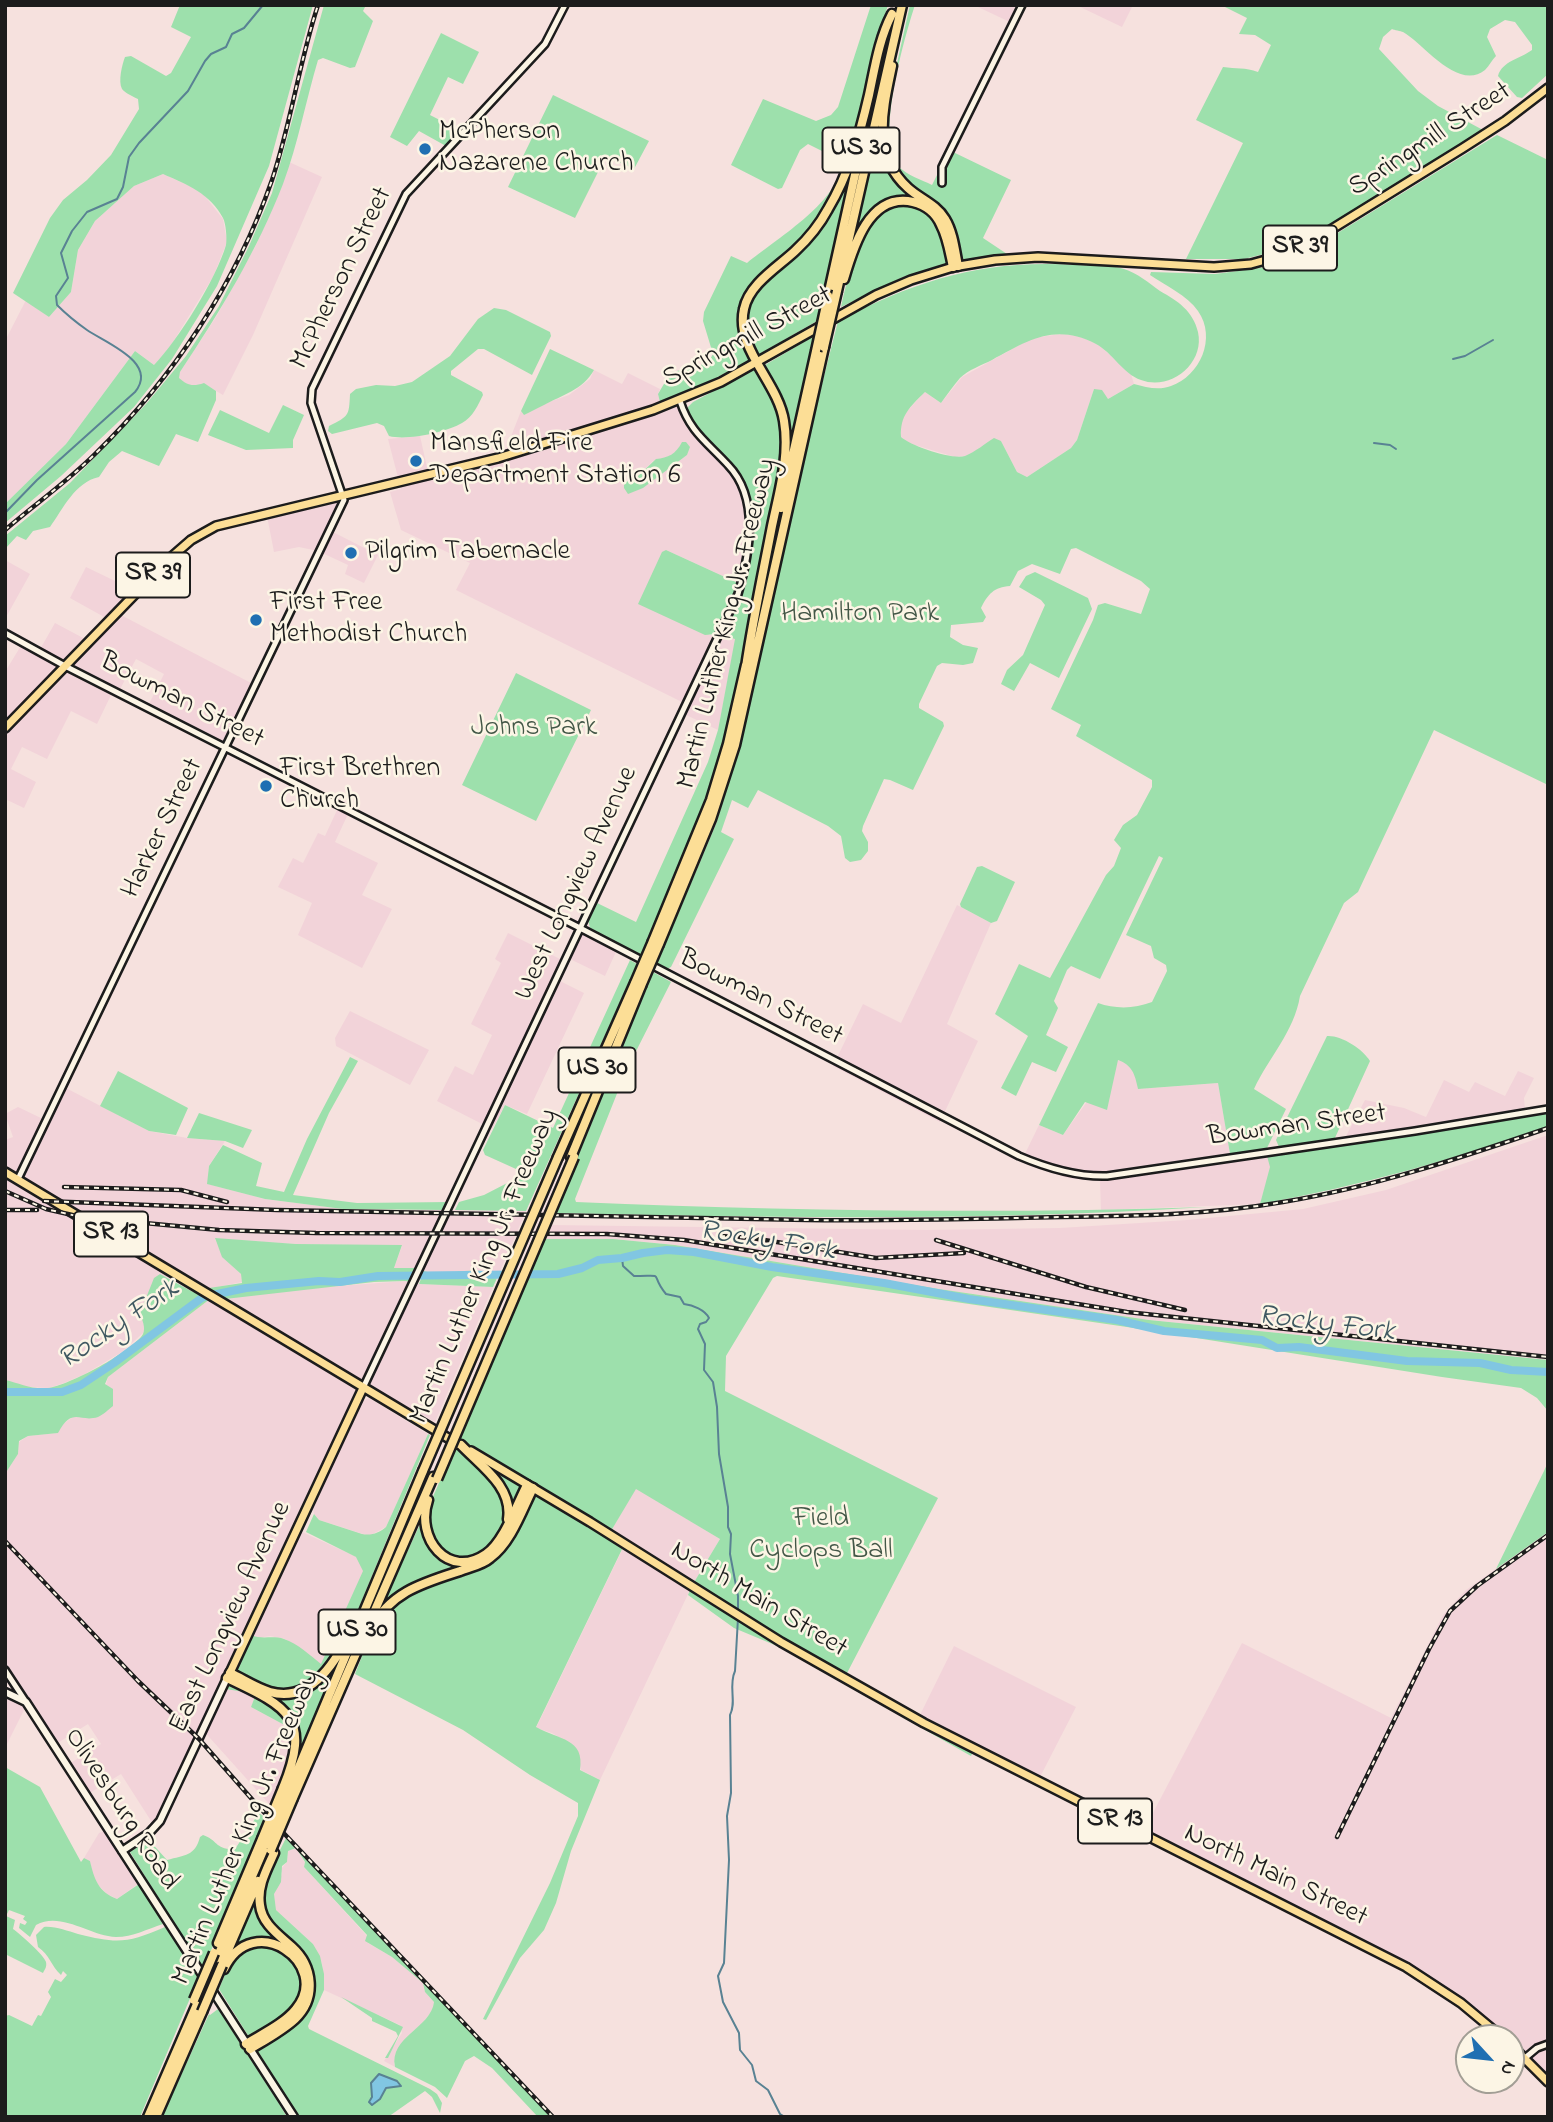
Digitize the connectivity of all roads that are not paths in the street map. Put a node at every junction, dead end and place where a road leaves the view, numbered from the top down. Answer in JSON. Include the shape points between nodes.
{"nodes":[{"id":1,"x":565,"y":5,"type":"edge"},
{"id":2,"x":904,"y":5,"type":"edge"},
{"id":3,"x":1021,"y":5,"type":"edge"},
{"id":4,"x":893,"y":9,"type":"edge"},
{"id":5,"x":1548,"y":88,"type":"edge"},
{"id":6,"x":942,"y":183,"type":"dead end"},
{"id":7,"x":956,"y":267,"type":"junction"},
{"id":8,"x":836,"y":292,"type":"junction"},
{"id":9,"x":823,"y":347,"type":"junction"},
{"id":10,"x":757,"y":361,"type":"junction"},
{"id":11,"x":680,"y":401,"type":"junction"},
{"id":12,"x":344,"y":496,"type":"junction"},
{"id":13,"x":5,"y":633,"type":"edge"},
{"id":14,"x":65,"y":666,"type":"junction"},
{"id":15,"x":746,"y":667,"type":"junction"},
{"id":16,"x":5,"y":728,"type":"edge"},
{"id":17,"x":226,"y":748,"type":"junction"},
{"id":18,"x":580,"y":928,"type":"junction"},
{"id":19,"x":656,"y":943,"type":"junction"},
{"id":20,"x":638,"y":984,"type":"junction"},
{"id":21,"x":1548,"y":1109,"type":"edge"},
{"id":22,"x":5,"y":1172,"type":"edge"},
{"id":23,"x":18,"y":1179,"type":"junction"},
{"id":24,"x":363,"y":1388,"type":"junction"},
{"id":25,"x":461,"y":1446,"type":"junction"},
{"id":26,"x":422,"y":1470,"type":"junction"},
{"id":27,"x":435,"y":1478,"type":"junction"},
{"id":28,"x":530,"y":1487,"type":"junction"},
{"id":29,"x":506,"y":1527,"type":"junction"},
{"id":30,"x":5,"y":1670,"type":"edge"},
{"id":31,"x":229,"y":1675,"type":"junction"},
{"id":32,"x":5,"y":1692,"type":"edge"},
{"id":33,"x":26,"y":1702,"type":"junction"},
{"id":34,"x":319,"y":1738,"type":"junction"},
{"id":35,"x":290,"y":1795,"type":"junction"},
{"id":36,"x":268,"y":1846,"type":"junction"},
{"id":37,"x":122,"y":1851,"type":"junction"},
{"id":38,"x":219,"y":1961,"type":"junction"},
{"id":39,"x":200,"y":2008,"type":"junction"},
{"id":40,"x":1486,"y":2024,"type":"edge"},
{"id":41,"x":186,"y":2040,"type":"junction"},
{"id":42,"x":1548,"y":2044,"type":"edge"},
{"id":43,"x":248,"y":2047,"type":"junction"},
{"id":44,"x":1525,"y":2058,"type":"joint"},
{"id":45,"x":1548,"y":2082,"type":"edge"},
{"id":46,"x":148,"y":2117,"type":"edge"},
{"id":47,"x":156,"y":2117,"type":"edge"},
{"id":48,"x":294,"y":2117,"type":"edge"}],
"edges":[{"from":1,"to":12,"type":"street","name":"McPherson Street","via":[[545,44],[406,194],[312,389],[312,403]]},
{"from":2,"to":7,"type":"highway","via":[[883,109],[883,140],[898,178],[945,218]]},
{"from":2,"to":8,"type":"highway","name":"Martin Luther King Jr. Freeway","number":"US 30"},
{"from":3,"to":6,"type":"street","via":[[942,167]]},
{"from":4,"to":8,"type":"highway","name":"Martin Luther King Jr. Freeway","number":"US 30"},
{"from":4,"to":10,"type":"highway","via":[[883,32],[859,135],[834,199],[808,238],[747,299],[743,328]]},
{"from":5,"to":7,"type":"main road","name":"Springmill Street","number":"SR 39","via":[[1489,132],[1360,213],[1302,247],[1264,261],[1206,267],[1038,257]]},
{"from":7,"to":8,"type":"highway","via":[[937,217],[920,205],[896,202],[880,208],[865,226]]},
{"from":7,"to":10,"type":"main road","name":"Springmill Street","number":"SR 39","via":[[876,295]]},
{"from":8,"to":9,"type":"highway","name":"Martin Luther King Jr. Freeway","number":"US 30","bridge":true},
{"from":9,"to":15,"type":"highway","name":"Martin Luther King Jr. Freeway","number":"US 30"},
{"from":9,"to":19,"type":"highway","name":"Martin Luther King Jr. Freeway","number":"US 30","via":[[735,745],[711,819]]},
{"from":10,"to":11,"type":"main road","name":"Springmill Street","number":"SR 39"},
{"from":10,"to":15,"type":"highway","via":[[778,398],[786,443]]},
{"from":11,"to":12,"type":"main road","name":"Springmill Street","number":"SR 39","via":[[498,458]]},
{"from":11,"to":18,"type":"street","name":"West Longview Avenue","via":[[690,426],[731,469],[747,496],[750,523],[740,585]]},
{"from":12,"to":14,"type":"main road","name":"Springmill Street","number":"SR 39","via":[[238,520],[201,534],[168,560]]},
{"from":12,"to":17,"type":"street","name":"Harker Street"},
{"from":13,"to":14,"type":"street","name":"Bowman Street"},
{"from":14,"to":16,"type":"main road","name":"Springmill Street","number":"SR 39"},
{"from":14,"to":17,"type":"street","name":"Bowman Street"},
{"from":15,"to":19,"type":"highway","name":"Martin Luther King Jr. Freeway","number":"US 30","via":[[711,800]]},
{"from":17,"to":18,"type":"street","name":"Bowman Street"},
{"from":17,"to":23,"type":"street","name":"Harker Street"},
{"from":18,"to":21,"type":"street","name":"Bowman Street","via":[[1019,1156],[1076,1174],[1120,1174]]},
{"from":18,"to":24,"type":"street","name":"West Longview Avenue"},
{"from":19,"to":20,"type":"highway","name":"Martin Luther King Jr. Freeway","number":"US 30","bridge":true},
{"from":20,"to":26,"type":"highway","name":"Martin Luther King Jr. Freeway","number":"US 30","bridge":true,"via":[[556,1157]]},
{"from":20,"to":27,"type":"highway","name":"Martin Luther King Jr. Freeway","number":"US 30","bridge":true,"via":[[572,1157]]},
{"from":22,"to":23,"type":"main road","name":"North Main Street","number":"SR 13"},
{"from":23,"to":24,"type":"main road","name":"North Main Street","number":"SR 13"},
{"from":24,"to":25,"type":"main road","name":"North Main Street","number":"SR 13"},
{"from":24,"to":31,"type":"main road","name":"East Longview Avenue"},
{"from":25,"to":28,"type":"main road","name":"North Main Street","number":"SR 13"},
{"from":25,"to":29,"type":"highway","via":[[503,1491],[509,1508]]},
{"from":26,"to":31,"type":"highway","via":[[360,1612],[324,1674],[305,1689],[284,1693]]},
{"from":26,"to":35,"type":"highway","name":"Martin Luther King Jr. Freeway","number":"US 30"},
{"from":27,"to":29,"type":"highway","via":[[424,1521],[428,1538],[441,1555],[459,1561],[479,1558],[495,1546]]},
{"from":27,"to":34,"type":"highway","name":"Martin Luther King Jr. Freeway","number":"US 30"},
{"from":28,"to":29,"type":"highway"},
{"from":28,"to":34,"type":"highway","via":[[507,1538],[494,1555],[410,1589],[383,1609]]},
{"from":28,"to":40,"type":"main road","name":"North Main Street","number":"SR 13","via":[[735,1614],[960,1742],[1391,1958]]},
{"from":30,"to":33,"type":"street"},
{"from":31,"to":35,"type":"highway","via":[[272,1700],[289,1717],[296,1734]]},
{"from":31,"to":37,"type":"main road","name":"East Longview Avenue","via":[[160,1821]]},
{"from":32,"to":33,"type":"main road"},
{"from":33,"to":37,"type":"main road","name":"Olivesburg Road"},
{"from":34,"to":35,"type":"highway","name":"Martin Luther King Jr. Freeway","number":"US 30"},
{"from":35,"to":36,"type":"highway","name":"Martin Luther King Jr. Freeway","number":"US 30","bridge":true},
{"from":35,"to":36,"type":"highway","bridge":true},
{"from":36,"to":38,"type":"highway","name":"Martin Luther King Jr. Freeway","number":"US 30"},
{"from":36,"to":38,"type":"highway"},
{"from":36,"to":43,"type":"highway","via":[[261,1911],[305,1962],[310,1993],[295,2019]]},
{"from":37,"to":43,"type":"main road","name":"Olivesburg Road"},
{"from":38,"to":39,"type":"highway","name":"Martin Luther King Jr. Freeway","number":"US 30","bridge":true},
{"from":38,"to":39,"type":"highway","bridge":true},
{"from":38,"to":43,"type":"highway","via":[[252,1943],[264,1942],[285,1948],[303,1971],[305,1990],[298,2007]]},
{"from":39,"to":41,"type":"highway","name":"Martin Luther King Jr. Freeway","number":"US 30"},
{"from":39,"to":41,"type":"highway","via":[[197,2032]]},
{"from":41,"to":46,"type":"highway","name":"Martin Luther King Jr. Freeway","number":"US 30"},
{"from":41,"to":47,"type":"highway","name":"Martin Luther King Jr. Freeway","number":"US 30"},
{"from":42,"to":44,"type":"street"},
{"from":43,"to":48,"type":"main road","name":"Olivesburg Road"},
{"from":44,"to":45,"type":"main road"}]}
